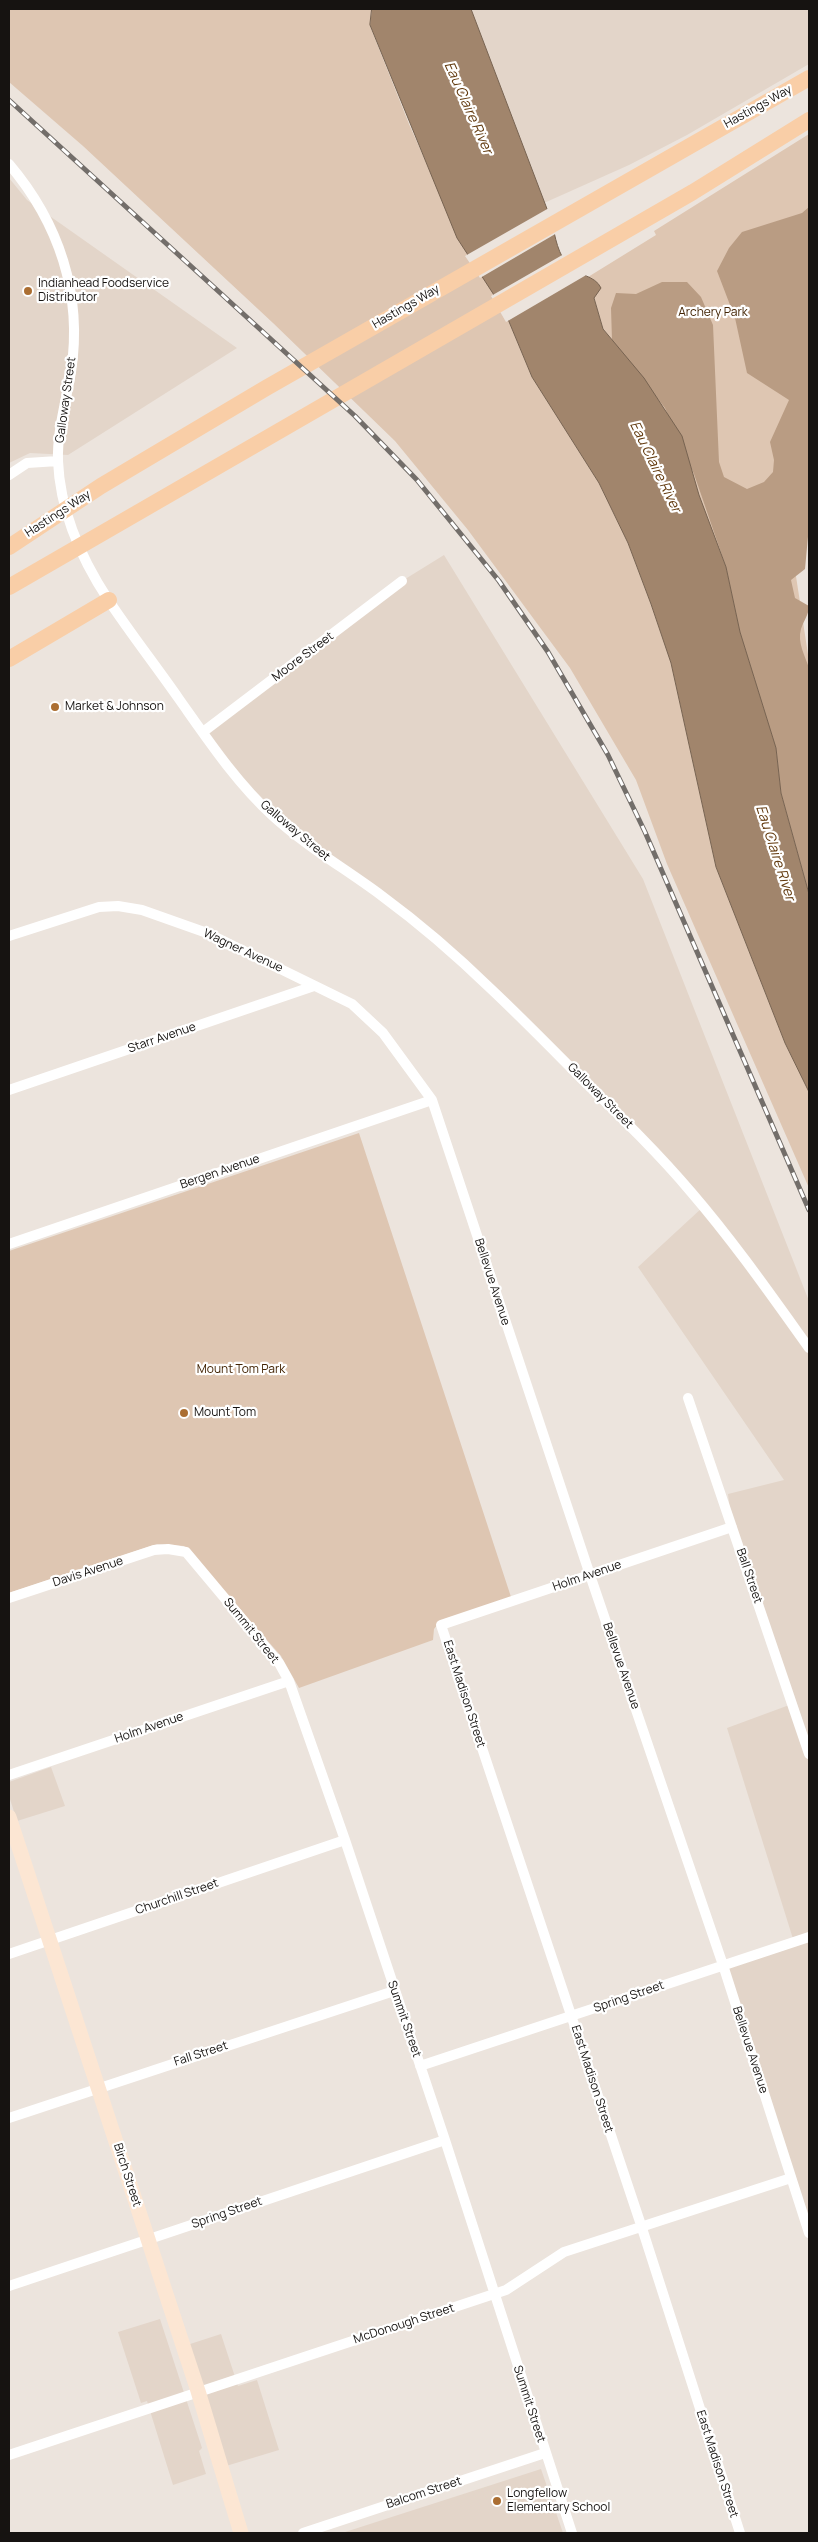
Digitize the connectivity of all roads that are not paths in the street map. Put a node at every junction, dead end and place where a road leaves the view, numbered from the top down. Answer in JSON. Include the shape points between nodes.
{"nodes":[{"id":1,"x":809,"y":78,"type":"edge"},
{"id":2,"x":809,"y":120,"type":"edge"},
{"id":3,"x":9,"y":164,"type":"edge"},
{"id":4,"x":58,"y":461,"type":"junction"},
{"id":5,"x":9,"y":475,"type":"edge"},
{"id":6,"x":9,"y":546,"type":"edge"},
{"id":7,"x":402,"y":581,"type":"dead end"},
{"id":8,"x":9,"y":587,"type":"edge"},
{"id":9,"x":109,"y":600,"type":"junction"},
{"id":10,"x":9,"y":659,"type":"edge"},
{"id":11,"x":203,"y":732,"type":"junction"},
{"id":12,"x":9,"y":936,"type":"edge"},
{"id":13,"x":314,"y":986,"type":"junction"},
{"id":14,"x":9,"y":1090,"type":"edge"},
{"id":15,"x":432,"y":1100,"type":"junction"},
{"id":16,"x":9,"y":1244,"type":"edge"},
{"id":17,"x":809,"y":1348,"type":"edge"},
{"id":18,"x":688,"y":1398,"type":"dead end"},
{"id":19,"x":732,"y":1526,"type":"junction"},
{"id":20,"x":168,"y":1549,"type":"joint"},
{"id":21,"x":590,"y":1575,"type":"junction"},
{"id":22,"x":9,"y":1598,"type":"edge"},
{"id":23,"x":442,"y":1625,"type":"joint"},
{"id":24,"x":289,"y":1681,"type":"junction"},
{"id":25,"x":809,"y":1754,"type":"edge"},
{"id":26,"x":9,"y":1775,"type":"edge"},
{"id":27,"x":9,"y":1817,"type":"edge"},
{"id":28,"x":345,"y":1840,"type":"junction"},
{"id":29,"x":809,"y":1937,"type":"edge"},
{"id":30,"x":49,"y":1941,"type":"junction"},
{"id":31,"x":9,"y":1954,"type":"edge"},
{"id":32,"x":723,"y":1965,"type":"junction"},
{"id":33,"x":394,"y":1991,"type":"junction"},
{"id":34,"x":571,"y":2016,"type":"junction"},
{"id":35,"x":420,"y":2066,"type":"junction"},
{"id":36,"x":99,"y":2088,"type":"junction"},
{"id":37,"x":9,"y":2118,"type":"edge"},
{"id":38,"x":445,"y":2140,"type":"junction"},
{"id":39,"x":791,"y":2178,"type":"junction"},
{"id":40,"x":641,"y":2226,"type":"junction"},
{"id":41,"x":809,"y":2233,"type":"edge"},
{"id":42,"x":148,"y":2240,"type":"junction"},
{"id":43,"x":9,"y":2286,"type":"edge"},
{"id":44,"x":494,"y":2294,"type":"junction"},
{"id":45,"x":198,"y":2391,"type":"junction"},
{"id":46,"x":545,"y":2453,"type":"junction"},
{"id":47,"x":9,"y":2455,"type":"edge"},
{"id":48,"x":241,"y":2533,"type":"edge"},
{"id":49,"x":303,"y":2533,"type":"edge"},
{"id":50,"x":572,"y":2533,"type":"edge"},
{"id":51,"x":740,"y":2533,"type":"edge"}],
"edges":[{"from":1,"to":6,"type":"main road","name":"Hastings Way","via":[[266,388],[101,486]]},
{"from":2,"to":8,"type":"main road","via":[[647,219]]},
{"from":3,"to":4,"type":"street","name":"Galloway Street","via":[[45,213],[72,291],[75,331]]},
{"from":4,"to":5,"type":"street","via":[[27,463]]},
{"from":4,"to":9,"type":"street","name":"Galloway Street","via":[[73,530],[88,567]]},
{"from":7,"to":11,"type":"street","name":"Moore Street"},
{"from":9,"to":10,"type":"main road"},
{"from":9,"to":11,"type":"street","name":"Galloway Street"},
{"from":11,"to":17,"type":"street","name":"Galloway Street","via":[[235,776],[273,816],[325,858],[379,893],[427,931],[490,988],[636,1132],[743,1256]]},
{"from":12,"to":13,"type":"street","name":"Wagner Avenue","via":[[99,907],[118,906],[142,910],[207,933]]},
{"from":13,"to":14,"type":"street","name":"Starr Avenue"},
{"from":13,"to":15,"type":"street","name":"Wagner Avenue","via":[[352,1004],[383,1033]]},
{"from":15,"to":16,"type":"street","name":"Bergen Avenue"},
{"from":15,"to":21,"type":"street","name":"Bellevue Avenue"},
{"from":18,"to":19,"type":"street","name":"Ball Street"},
{"from":19,"to":21,"type":"street","name":"Holm Avenue"},
{"from":19,"to":25,"type":"street","name":"Ball Street"},
{"from":20,"to":22,"type":"street","name":"Davis Avenue","via":[[154,1550]]},
{"from":20,"to":24,"type":"street","name":"Summit Street","via":[[186,1552],[278,1663]]},
{"from":21,"to":23,"type":"street","name":"Holm Avenue"},
{"from":21,"to":32,"type":"street","name":"Bellevue Avenue"},
{"from":23,"to":34,"type":"street","name":"East Madison Street"},
{"from":24,"to":26,"type":"street","name":"Holm Avenue"},
{"from":24,"to":28,"type":"street","name":"Summit Street"},
{"from":27,"to":30,"type":"main road","name":"Birch Street"},
{"from":28,"to":30,"type":"street","name":"Churchill Street"},
{"from":28,"to":33,"type":"street","name":"Summit Street"},
{"from":29,"to":32,"type":"street","name":"Spring Street"},
{"from":30,"to":31,"type":"street","name":"Churchill Street"},
{"from":30,"to":36,"type":"main road","name":"Birch Street"},
{"from":32,"to":34,"type":"street","name":"Spring Street"},
{"from":32,"to":39,"type":"street","name":"Bellevue Avenue"},
{"from":33,"to":35,"type":"street","name":"Summit Street"},
{"from":33,"to":36,"type":"street","name":"Fall Street"},
{"from":34,"to":35,"type":"street","name":"Spring Street"},
{"from":34,"to":40,"type":"street","name":"East Madison Street"},
{"from":35,"to":38,"type":"street","name":"Summit Street"},
{"from":36,"to":37,"type":"street","name":"Fall Street"},
{"from":36,"to":42,"type":"main road","name":"Birch Street"},
{"from":38,"to":42,"type":"street","name":"Spring Street"},
{"from":38,"to":44,"type":"street","name":"Summit Street"},
{"from":39,"to":40,"type":"street","name":"McDonough Street"},
{"from":39,"to":41,"type":"street","name":"Bellevue Avenue"},
{"from":40,"to":44,"type":"street","name":"McDonough Street","via":[[564,2252],[506,2290]]},
{"from":40,"to":51,"type":"street","name":"East Madison Street"},
{"from":42,"to":43,"type":"street","name":"Spring Street"},
{"from":42,"to":45,"type":"main road","name":"Birch Street"},
{"from":44,"to":45,"type":"street","name":"McDonough Street"},
{"from":44,"to":46,"type":"street","name":"Summit Street"},
{"from":45,"to":47,"type":"street","name":"McDonough Street"},
{"from":45,"to":48,"type":"main road","name":"Birch Street"},
{"from":46,"to":49,"type":"street","name":"Balcom Street"},
{"from":46,"to":50,"type":"street","name":"Summit Street"}]}
